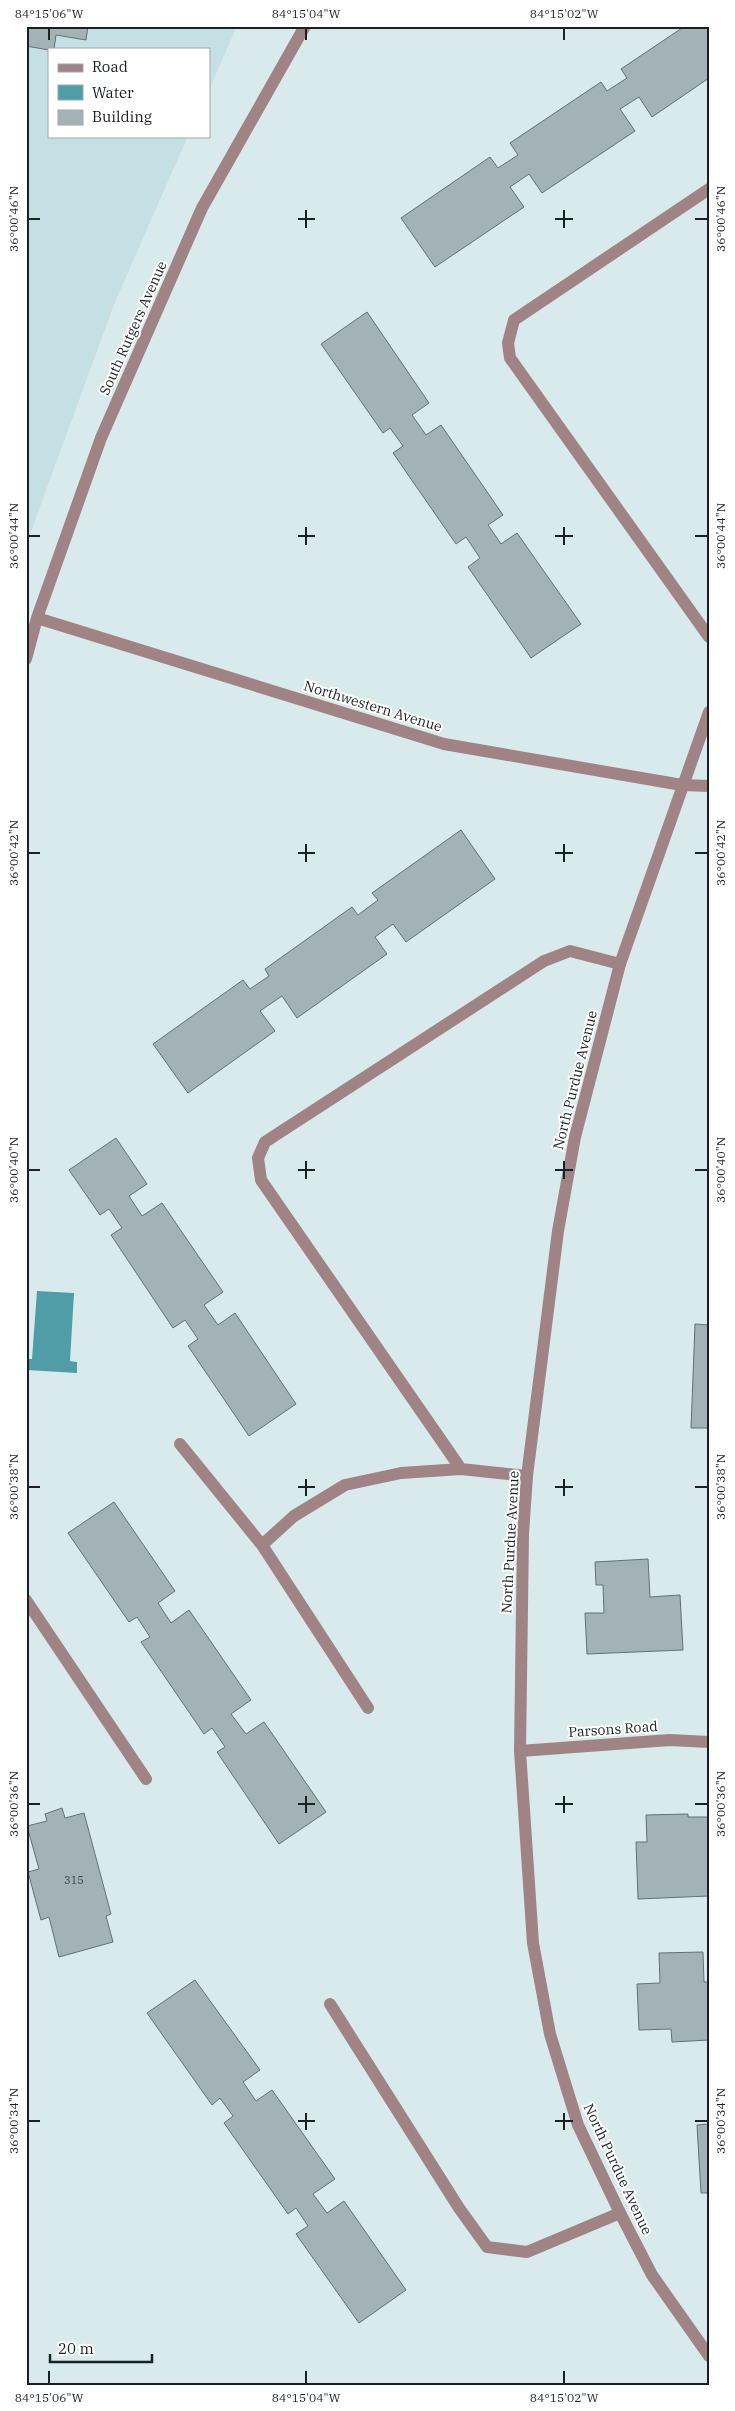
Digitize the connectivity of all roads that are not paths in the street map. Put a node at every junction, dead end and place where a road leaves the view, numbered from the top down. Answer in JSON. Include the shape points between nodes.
{"nodes":[{"id":1,"x":305,"y":26,"type":"edge"},
{"id":2,"x":709,"y":190,"type":"edge"},
{"id":3,"x":37,"y":618,"type":"junction"},
{"id":4,"x":709,"y":637,"type":"edge"},
{"id":5,"x":26,"y":659,"type":"edge"},
{"id":6,"x":709,"y":712,"type":"edge"},
{"id":7,"x":682,"y":785,"type":"junction"},
{"id":8,"x":709,"y":786,"type":"edge"},
{"id":9,"x":620,"y":964,"type":"junction"},
{"id":10,"x":180,"y":1444,"type":"dead end"},
{"id":11,"x":461,"y":1469,"type":"junction"},
{"id":12,"x":527,"y":1476,"type":"junction"},
{"id":13,"x":262,"y":1545,"type":"junction"},
{"id":14,"x":26,"y":1600,"type":"edge"},
{"id":15,"x":368,"y":1708,"type":"dead end"},
{"id":16,"x":709,"y":1742,"type":"edge"},
{"id":17,"x":520,"y":1751,"type":"junction"},
{"id":18,"x":146,"y":1779,"type":"dead end"},
{"id":19,"x":330,"y":2004,"type":"dead end"},
{"id":20,"x":620,"y":2213,"type":"junction"},
{"id":21,"x":709,"y":2356,"type":"edge"}],
"edges":[{"from":1,"to":3,"type":"street","name":"South Rutgers Avenue","via":[[202,208],[101,438]]},
{"from":2,"to":4,"type":"street","via":[[514,320],[508,343],[510,358]]},
{"from":3,"to":5,"type":"street","name":"South Rutgers Avenue"},
{"from":3,"to":7,"type":"street","name":"Northwestern Avenue","via":[[444,744]]},
{"from":6,"to":7,"type":"street","name":"North Purdue Avenue"},
{"from":7,"to":8,"type":"street","name":"Northwestern Avenue"},
{"from":7,"to":9,"type":"street","name":"North Purdue Avenue"},
{"from":9,"to":11,"type":"street","via":[[570,951],[544,961],[265,1142],[258,1158],[261,1180]]},
{"from":9,"to":12,"type":"street","name":"North Purdue Avenue","via":[[575,1137],[558,1231]]},
{"from":10,"to":13,"type":"street"},
{"from":11,"to":12,"type":"street"},
{"from":11,"to":13,"type":"street","via":[[401,1473],[345,1485],[294,1516]]},
{"from":12,"to":17,"type":"street","name":"North Purdue Avenue","via":[[523,1534]]},
{"from":13,"to":15,"type":"street"},
{"from":14,"to":18,"type":"street"},
{"from":16,"to":17,"type":"street","name":"Parsons Road","via":[[670,1740]]},
{"from":17,"to":20,"type":"street","name":"North Purdue Avenue","via":[[533,1943],[550,2034],[578,2125]]},
{"from":19,"to":20,"type":"street","via":[[487,2247],[527,2252]]},
{"from":20,"to":21,"type":"street","name":"North Purdue Avenue","via":[[652,2275]]}]}
